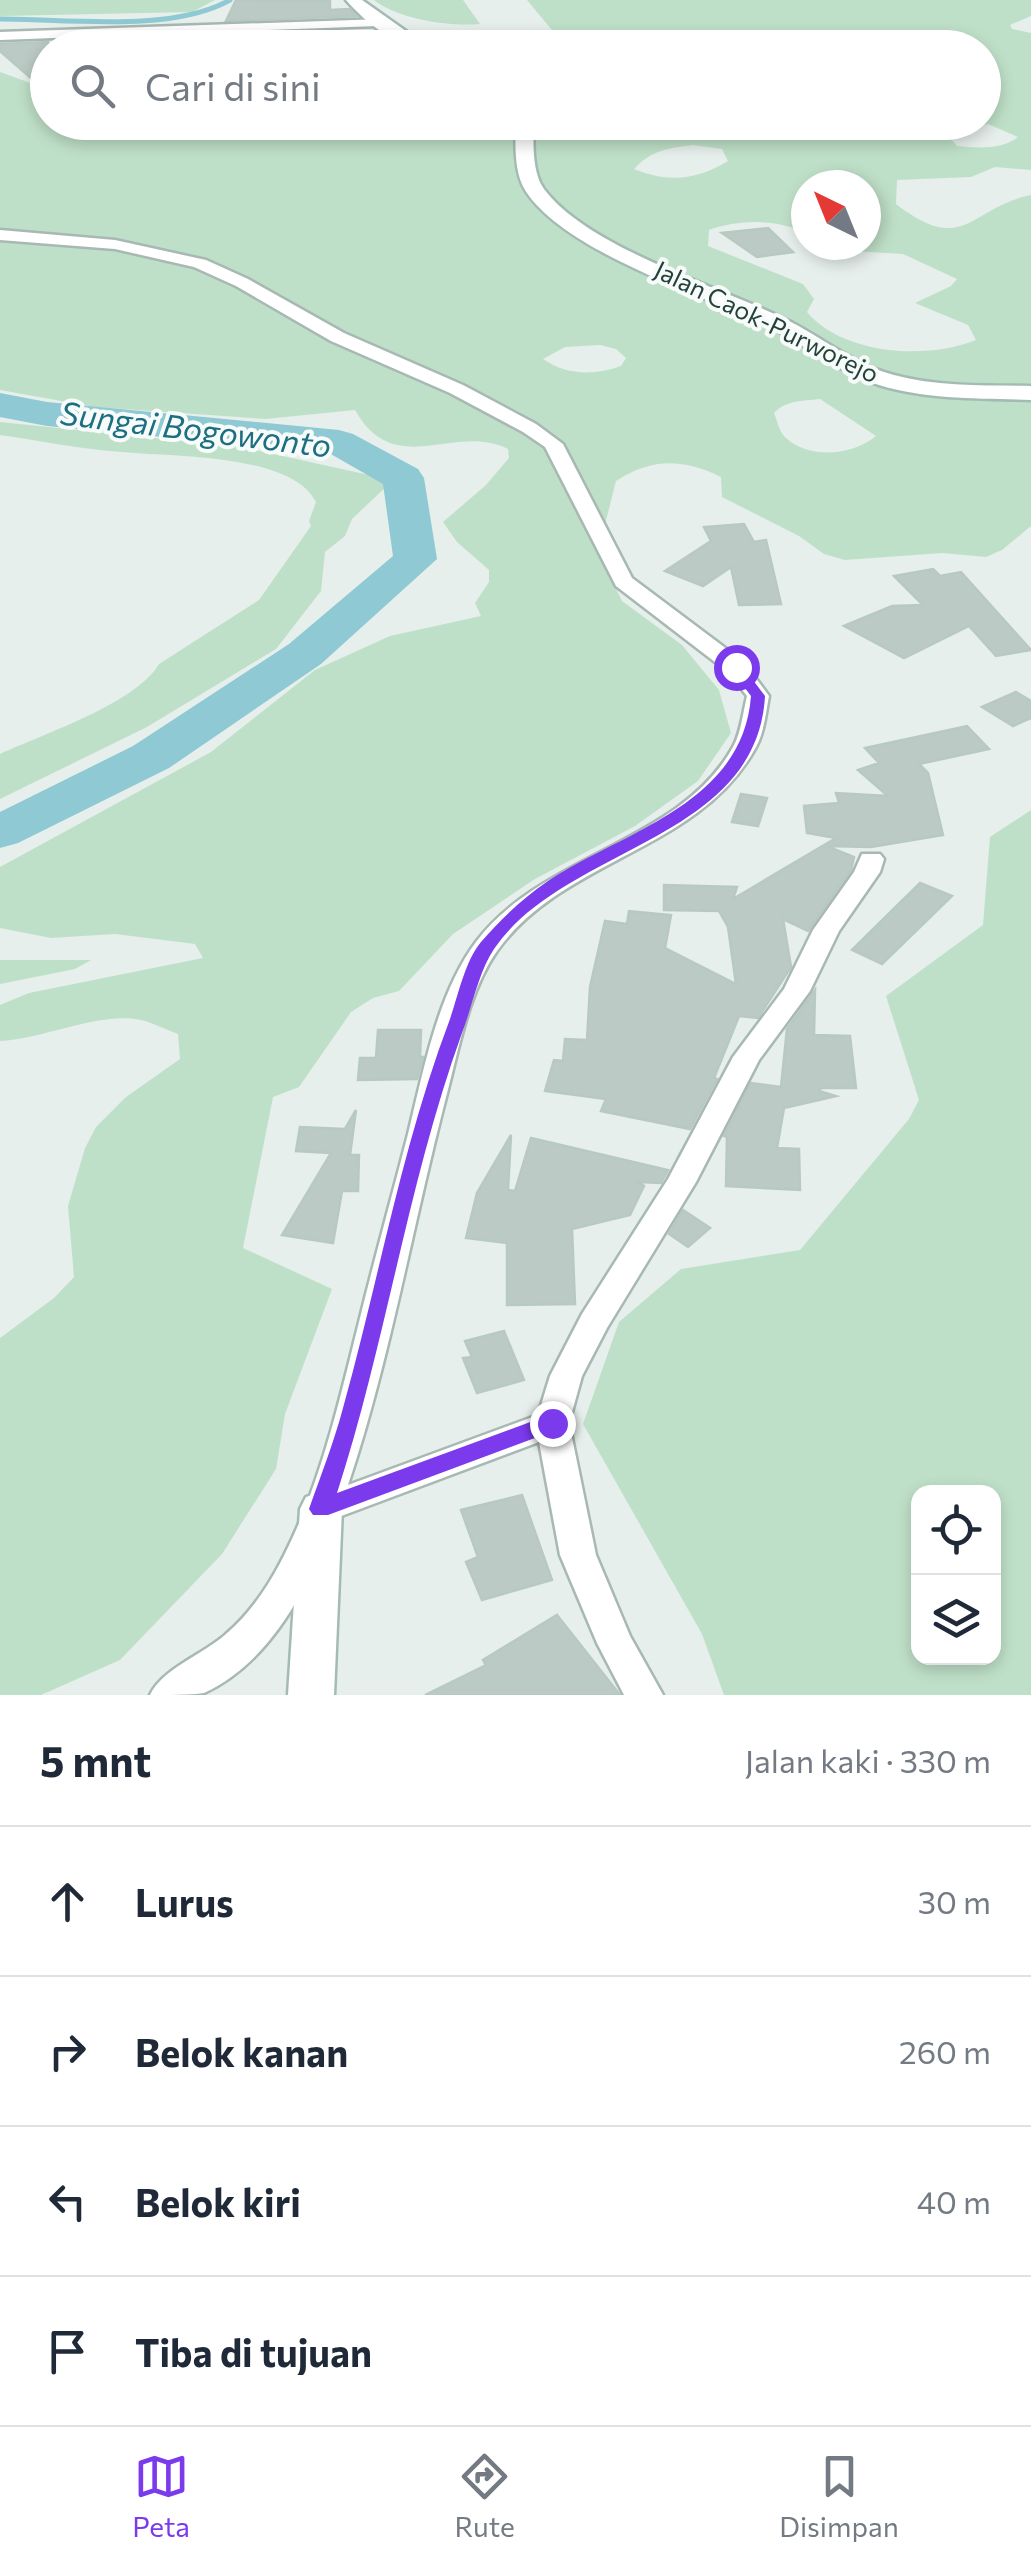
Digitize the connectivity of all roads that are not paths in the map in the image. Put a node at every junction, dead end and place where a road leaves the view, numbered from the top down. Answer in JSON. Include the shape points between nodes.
{"nodes":[{"id":1,"x":354,"y":1,"type":"edge"},
{"id":2,"x":378,"y":22,"type":"junction"},
{"id":3,"x":162,"y":30,"type":"edge"},
{"id":4,"x":392,"y":30,"type":"edge"},
{"id":5,"x":30,"y":35,"type":"edge"},
{"id":6,"x":0,"y":36,"type":"edge"},
{"id":7,"x":524,"y":140,"type":"edge"},
{"id":8,"x":0,"y":235,"type":"edge"},
{"id":9,"x":1031,"y":392,"type":"edge"},
{"id":10,"x":871,"y":859,"type":"dead end"},
{"id":11,"x":552,"y":1423,"type":"junction"},
{"id":12,"x":338,"y":1503,"type":"junction"},
{"id":13,"x":169,"y":1695,"type":"edge"},
{"id":14,"x":311,"y":1695,"type":"edge"},
{"id":15,"x":644,"y":1695,"type":"edge"}],
"edges":[{"from":1,"to":2,"type":"street"},
{"from":2,"to":3,"type":"street"},
{"from":2,"to":4,"type":"street"},
{"from":5,"to":6,"type":"street"},
{"from":7,"to":9,"type":"street","name":"Jalan Caok-Purworejo","via":[[532,187],[558,216],[608,246],[885,380],[930,389]]},
{"from":8,"to":12,"type":"street","via":[[197,262],[533,430],[553,444],[623,582],[736,667],[758,696],[747,744],[709,795],[557,883],[485,948],[436,1080],[353,1410]]},
{"from":10,"to":11,"type":"street","via":[[593,1323]]},
{"from":11,"to":12,"type":"street"},
{"from":11,"to":15,"type":"street","via":[[578,1555]]},
{"from":12,"to":13,"type":"street","via":[[259,1626]]},
{"from":12,"to":14,"type":"street"}]}
